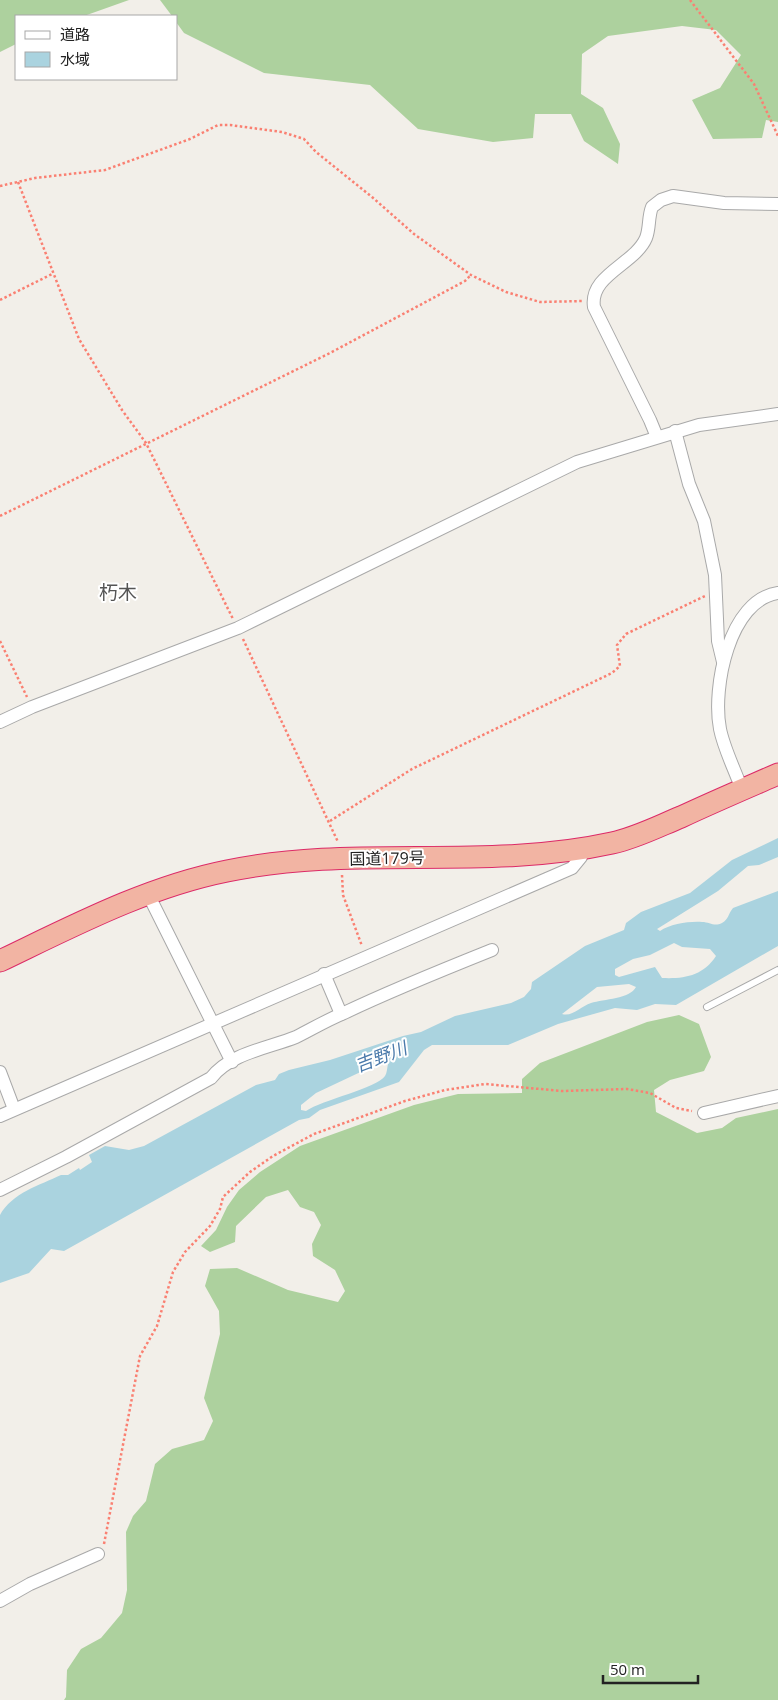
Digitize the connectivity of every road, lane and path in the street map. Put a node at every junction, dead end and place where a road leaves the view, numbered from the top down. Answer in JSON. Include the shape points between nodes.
{"nodes":[{"id":1,"x":690,"y":0,"type":"edge"},
{"id":2,"x":778,"y":136,"type":"edge"},
{"id":3,"x":18,"y":182,"type":"junction"},
{"id":4,"x":0,"y":186,"type":"edge"},
{"id":5,"x":778,"y":204,"type":"edge"},
{"id":6,"x":52,"y":274,"type":"junction"},
{"id":7,"x":471,"y":274,"type":"junction"},
{"id":8,"x":593,"y":299,"type":"junction"},
{"id":9,"x":0,"y":300,"type":"edge"},
{"id":10,"x":778,"y":414,"type":"edge"},
{"id":11,"x":675,"y":431,"type":"junction"},
{"id":12,"x":657,"y":437,"type":"junction"},
{"id":13,"x":146,"y":442,"type":"junction"},
{"id":14,"x":0,"y":516,"type":"edge"},
{"id":15,"x":715,"y":593,"type":"junction"},
{"id":16,"x":778,"y":593,"type":"edge"},
{"id":17,"x":238,"y":628,"type":"junction"},
{"id":18,"x":0,"y":641,"type":"edge"},
{"id":19,"x":723,"y":662,"type":"junction"},
{"id":20,"x":32,"y":707,"type":"junction"},
{"id":21,"x":0,"y":722,"type":"edge"},
{"id":22,"x":778,"y":774,"type":"edge"},
{"id":23,"x":742,"y":790,"type":"junction"},
{"id":24,"x":330,"y":821,"type":"junction"},
{"id":25,"x":583,"y":848,"type":"junction"},
{"id":26,"x":341,"y":859,"type":"junction"},
{"id":27,"x":148,"y":894,"type":"junction"},
{"id":28,"x":492,"y":950,"type":"dead end"},
{"id":29,"x":366,"y":957,"type":"junction"},
{"id":30,"x":0,"y":960,"type":"edge"},
{"id":31,"x":778,"y":970,"type":"edge"},
{"id":32,"x":324,"y":974,"type":"junction"},
{"id":33,"x":707,"y":1007,"type":"dead end"},
{"id":34,"x":341,"y":1014,"type":"junction"},
{"id":35,"x":213,"y":1022,"type":"junction"},
{"id":36,"x":232,"y":1062,"type":"junction"},
{"id":37,"x":0,"y":1072,"type":"edge"},
{"id":38,"x":778,"y":1096,"type":"edge"},
{"id":39,"x":14,"y":1109,"type":"junction"},
{"id":40,"x":704,"y":1113,"type":"joint"},
{"id":41,"x":0,"y":1116,"type":"edge"},
{"id":42,"x":0,"y":1190,"type":"edge"},
{"id":43,"x":98,"y":1554,"type":"joint"},
{"id":44,"x":0,"y":1601,"type":"edge"}],
"edges":[{"from":1,"to":2,"type":"path","via":[[754,84]]},
{"from":3,"to":4,"type":"path"},
{"from":3,"to":6,"type":"path"},
{"from":3,"to":7,"type":"path","via":[[105,170],[218,126],[282,132],[304,139],[414,234]]},
{"from":5,"to":8,"type":"street","via":[[673,196],[661,200],[652,207],[647,237],[599,285]]},
{"from":6,"to":9,"type":"path"},
{"from":6,"to":13,"type":"path","via":[[79,339],[122,410]]},
{"from":7,"to":8,"type":"path","via":[[506,292],[540,302]]},
{"from":7,"to":13,"type":"path","via":[[465,281],[330,353]]},
{"from":8,"to":12,"type":"street"},
{"from":10,"to":11,"type":"street"},
{"from":11,"to":12,"type":"street"},
{"from":11,"to":15,"type":"street","via":[[689,484],[704,521],[715,575]]},
{"from":12,"to":17,"type":"street","via":[[577,462]]},
{"from":13,"to":14,"type":"path","via":[[124,456]]},
{"from":13,"to":17,"type":"path"},
{"from":15,"to":19,"type":"street","via":[[718,641]]},
{"from":15,"to":24,"type":"path","via":[[626,634],[617,645],[620,666],[612,673],[412,769]]},
{"from":16,"to":19,"type":"street","via":[[757,600],[732,634]]},
{"from":17,"to":20,"type":"street"},
{"from":17,"to":24,"type":"path"},
{"from":18,"to":20,"type":"path"},
{"from":19,"to":23,"type":"street","via":[[718,696],[720,729]]},
{"from":20,"to":21,"type":"street"},
{"from":22,"to":23,"type":"highway","name":"国道179号"},
{"from":23,"to":25,"type":"highway","name":"国道179号","via":[[650,830]]},
{"from":24,"to":26,"type":"path","via":[[341,850]]},
{"from":25,"to":26,"type":"highway","name":"国道179号","via":[[492,857]]},
{"from":25,"to":29,"type":"street","via":[[581,857],[572,868]]},
{"from":26,"to":27,"type":"highway","name":"国道179号","via":[[265,864],[226,871]]},
{"from":26,"to":29,"type":"path","via":[[343,895]]},
{"from":27,"to":30,"type":"highway","name":"国道179号"},
{"from":27,"to":35,"type":"street"},
{"from":28,"to":34,"type":"street"},
{"from":29,"to":32,"type":"street"},
{"from":31,"to":33,"type":"lane"},
{"from":32,"to":34,"type":"street"},
{"from":32,"to":35,"type":"street"},
{"from":34,"to":36,"type":"street","via":[[295,1037]]},
{"from":35,"to":36,"type":"street"},
{"from":35,"to":39,"type":"street"},
{"from":36,"to":42,"type":"street","via":[[211,1078],[66,1158]]},
{"from":37,"to":39,"type":"street"},
{"from":38,"to":40,"type":"street"},
{"from":39,"to":41,"type":"street"},
{"from":40,"to":43,"type":"path","via":[[676,1108],[650,1093],[627,1089],[562,1091],[485,1084],[405,1101],[314,1134],[250,1172],[223,1197],[210,1226],[185,1252],[173,1272],[157,1326],[140,1356],[106,1538]]},
{"from":43,"to":44,"type":"street"}]}
